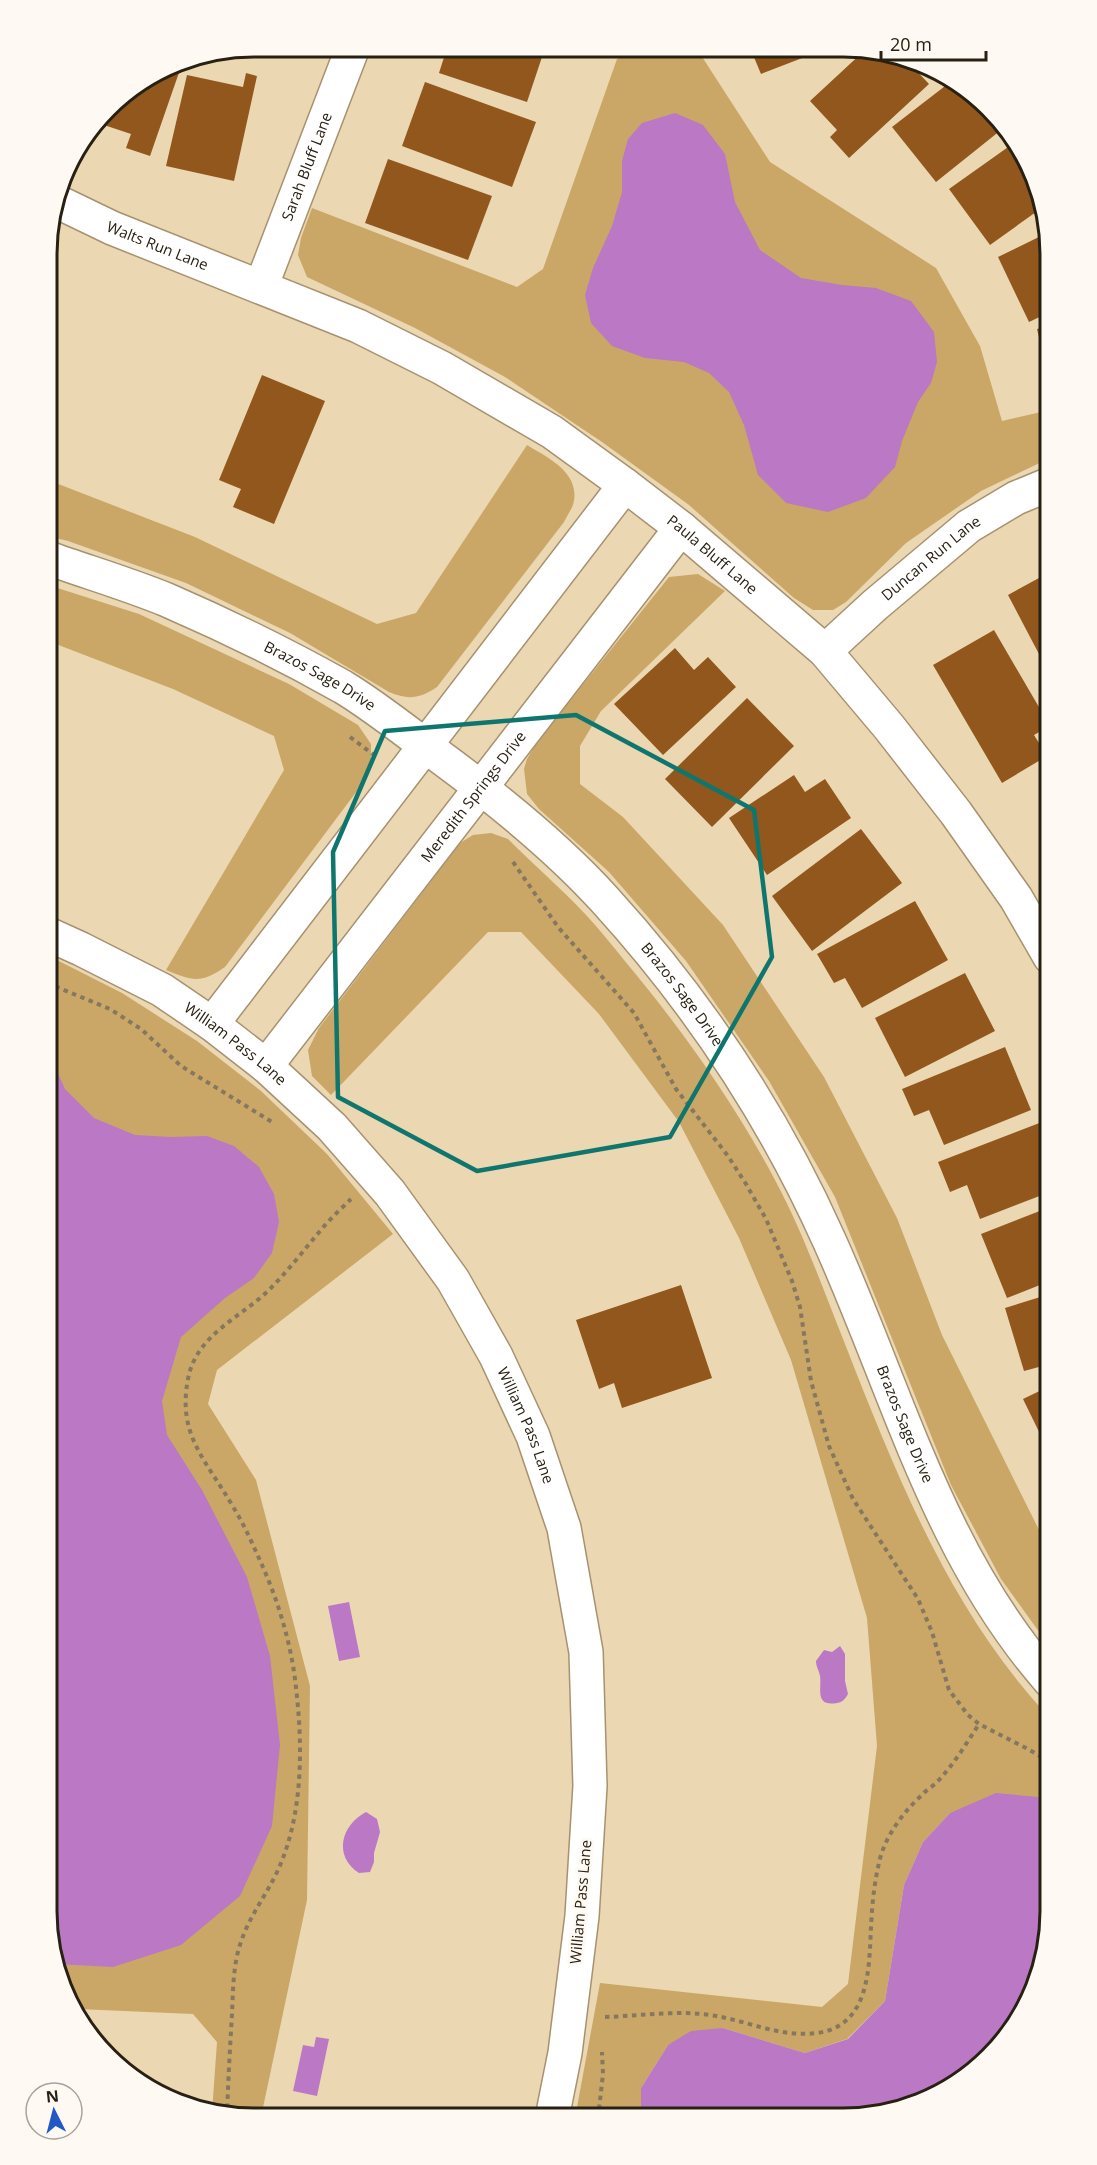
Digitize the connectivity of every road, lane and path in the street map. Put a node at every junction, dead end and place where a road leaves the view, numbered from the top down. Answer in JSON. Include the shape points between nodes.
{"nodes":[{"id":1,"x":349,"y":57,"type":"edge"},
{"id":2,"x":64,"y":205,"type":"edge"},
{"id":3,"x":261,"y":287,"type":"junction"},
{"id":4,"x":625,"y":485,"type":"junction"},
{"id":5,"x":1040,"y":488,"type":"edge"},
{"id":6,"x":681,"y":528,"type":"junction"},
{"id":7,"x":57,"y":561,"type":"edge"},
{"id":8,"x":825,"y":651,"type":"junction"},
{"id":9,"x":425,"y":745,"type":"junction"},
{"id":10,"x":481,"y":787,"type":"junction"},
{"id":11,"x":511,"y":859,"type":"dead end"},
{"id":12,"x":57,"y":938,"type":"edge"},
{"id":13,"x":1040,"y":940,"type":"edge"},
{"id":14,"x":57,"y":988,"type":"edge"},
{"id":15,"x":212,"y":1024,"type":"junction"},
{"id":16,"x":266,"y":1066,"type":"junction"},
{"id":17,"x":273,"y":1122,"type":"dead end"},
{"id":18,"x":372,"y":1173,"type":"junction"},
{"id":19,"x":343,"y":1192,"type":"dead end"},
{"id":20,"x":351,"y":1200,"type":"junction"},
{"id":21,"x":1040,"y":1669,"type":"edge"},
{"id":22,"x":979,"y":1724,"type":"junction"},
{"id":23,"x":1040,"y":1756,"type":"edge"},
{"id":24,"x":603,"y":2025,"type":"dead end"},
{"id":25,"x":602,"y":2042,"type":"dead end"},
{"id":26,"x":228,"y":2106,"type":"edge"},
{"id":27,"x":554,"y":2108,"type":"edge"},
{"id":28,"x":599,"y":2108,"type":"edge"}],
"edges":[{"from":1,"to":3,"type":"street","name":"Sarah Bluff Lane"},
{"from":2,"to":3,"type":"street","name":"Walts Run Lane"},
{"from":3,"to":4,"type":"street","name":"Paula Bluff Lane","via":[[358,326],[442,368],[552,432]]},
{"from":4,"to":6,"type":"street","name":"Paula Bluff Lane"},
{"from":4,"to":9,"type":"street"},
{"from":5,"to":8,"type":"street","name":"Duncan Run Lane","via":[[969,526]]},
{"from":6,"to":8,"type":"street","name":"Paula Bluff Lane"},
{"from":6,"to":10,"type":"street","name":"Meredith Springs Drive"},
{"from":7,"to":9,"type":"street","name":"Brazos Sage Drive","via":[[163,599],[255,640],[346,689]]},
{"from":8,"to":13,"type":"street","name":"Paula Bluff Lane","via":[[956,813],[1016,898]]},
{"from":9,"to":10,"type":"street","name":"Brazos Sage Drive"},
{"from":9,"to":15,"type":"street"},
{"from":10,"to":16,"type":"street","name":"Meredith Springs Drive"},
{"from":10,"to":21,"type":"street","name":"Brazos Sage Drive","via":[[603,897],[671,977],[733,1064],[788,1154],[830,1241],[922,1469],[964,1558]]},
{"from":11,"to":22,"type":"path","via":[[558,927],[634,1013],[676,1089],[734,1166],[766,1218],[800,1307],[811,1381],[829,1446],[853,1499],[918,1599],[949,1690]]},
{"from":12,"to":15,"type":"street","name":"William Pass Lane","via":[[162,990]]},
{"from":14,"to":17,"type":"path","via":[[110,1009],[141,1029],[180,1065]]},
{"from":15,"to":16,"type":"street","name":"William Pass Lane"},
{"from":16,"to":18,"type":"street","name":"William Pass Lane","via":[[332,1127]]},
{"from":18,"to":20,"type":"path"},
{"from":18,"to":27,"type":"street","name":"William Pass Lane","via":[[453,1280],[496,1356],[533,1436],[564,1528],[586,1652],[590,1786],[582,1916]]},
{"from":19,"to":20,"type":"path"},
{"from":20,"to":26,"type":"path","via":[[267,1291],[197,1352],[188,1376],[184,1406],[188,1427],[200,1454],[234,1506],[280,1613],[296,1686],[300,1737],[291,1834],[238,1949]]},
{"from":22,"to":23,"type":"path"},
{"from":22,"to":24,"type":"path","via":[[957,1758],[902,1816],[886,1844],[876,1881],[866,1985],[848,2019],[836,2028],[795,2034],[708,2015],[604,2018]]},
{"from":25,"to":28,"type":"path"}]}
